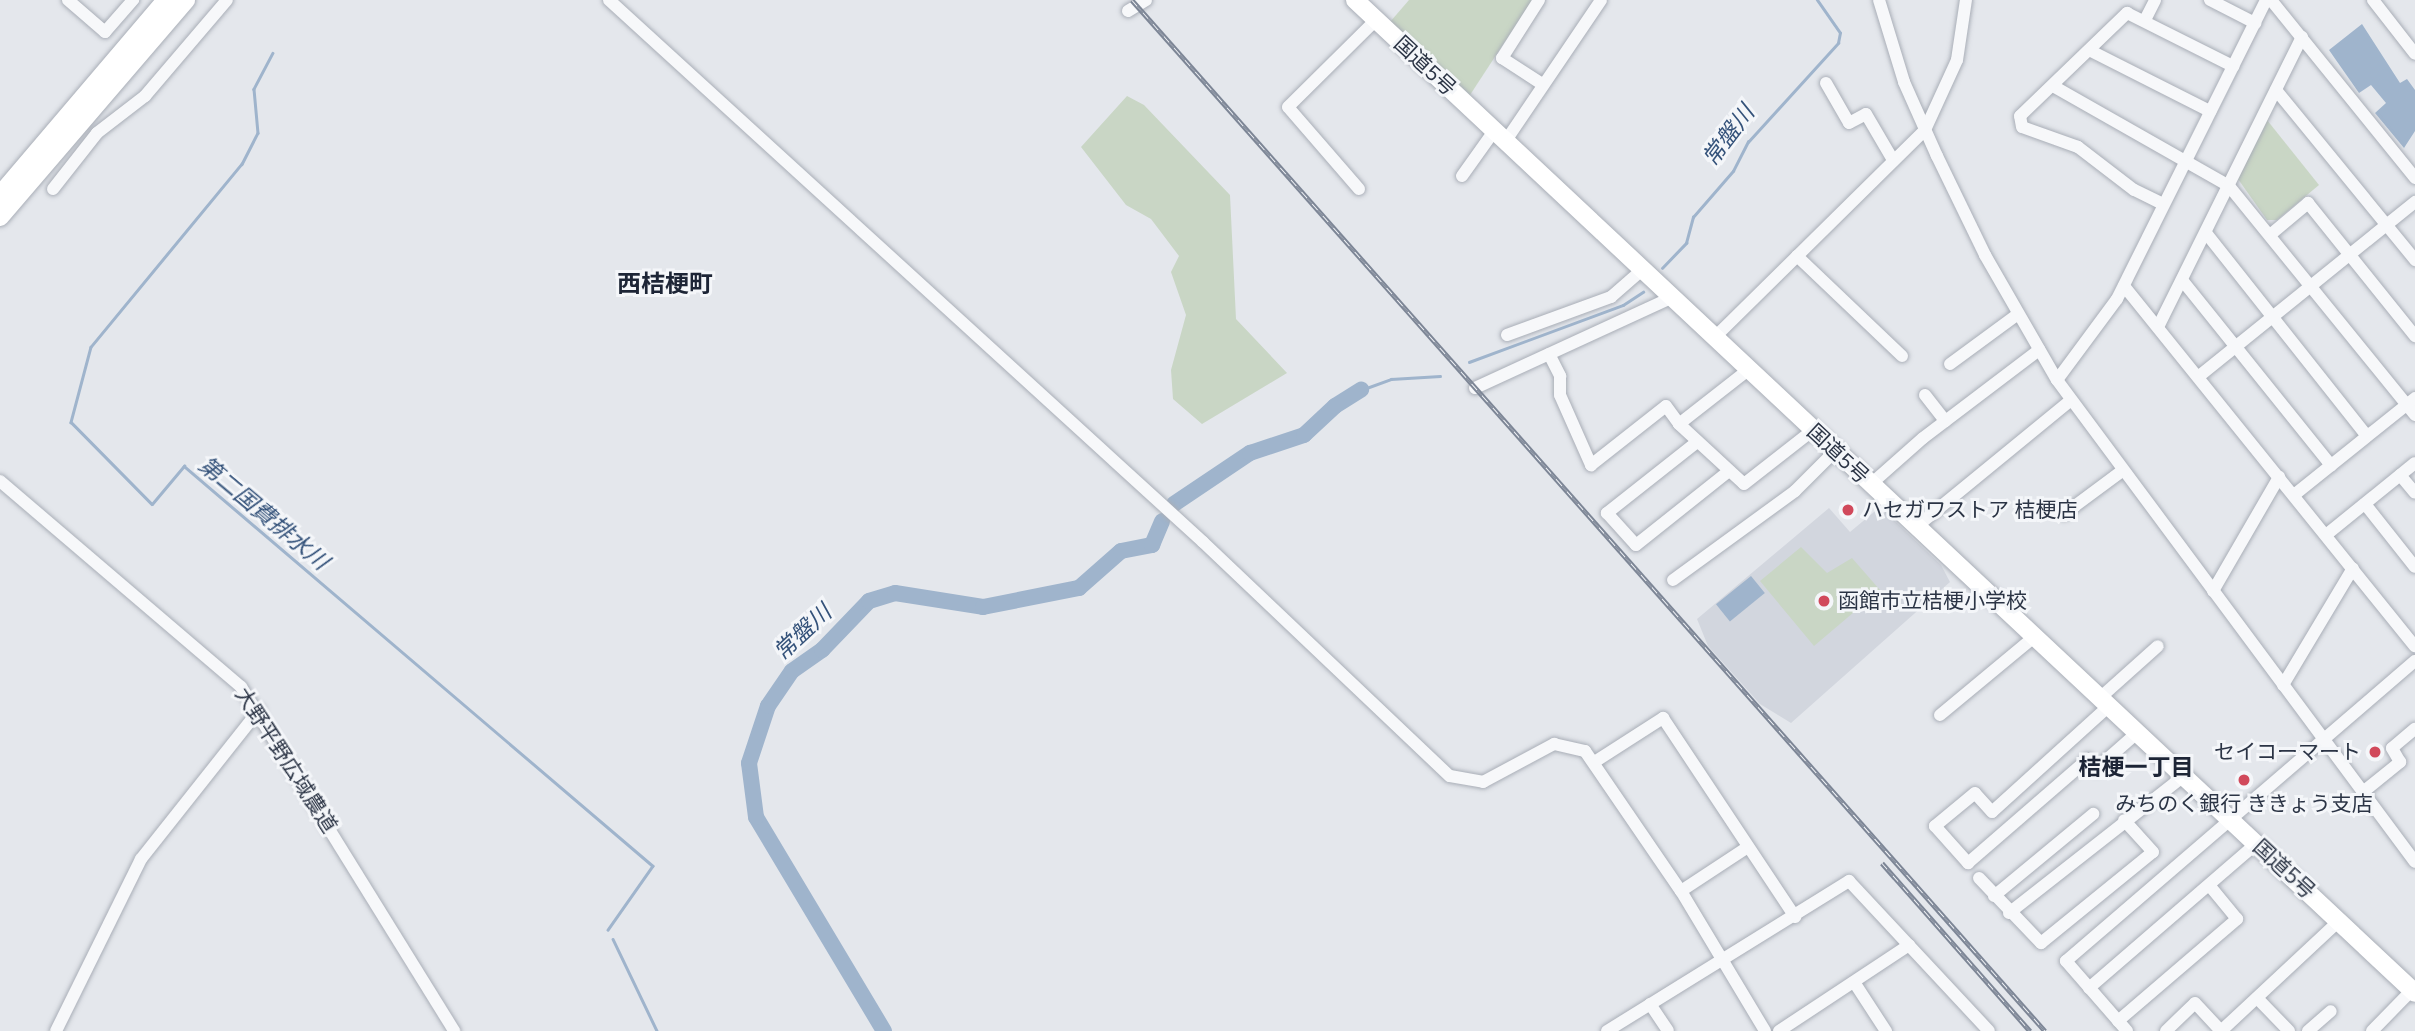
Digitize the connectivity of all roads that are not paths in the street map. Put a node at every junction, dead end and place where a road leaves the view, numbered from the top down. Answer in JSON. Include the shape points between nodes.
{"nodes":[{"id":1,"x":68,"y":0,"type":"edge"},
{"id":2,"x":133,"y":0,"type":"edge"},
{"id":3,"x":166,"y":0,"type":"edge"},
{"id":4,"x":186,"y":0,"type":"edge"},
{"id":5,"x":609,"y":0,"type":"edge"},
{"id":6,"x":1146,"y":0,"type":"edge"},
{"id":7,"x":1354,"y":0,"type":"edge"},
{"id":8,"x":1539,"y":0,"type":"edge"},
{"id":9,"x":1601,"y":0,"type":"edge"},
{"id":10,"x":1879,"y":0,"type":"edge"},
{"id":11,"x":1966,"y":0,"type":"edge"},
{"id":12,"x":2155,"y":0,"type":"edge"},
{"id":13,"x":2210,"y":0,"type":"edge"},
{"id":14,"x":2269,"y":0,"type":"edge"},
{"id":15,"x":2374,"y":0,"type":"edge"},
{"id":16,"x":225,"y":1,"type":"edge"},
{"id":17,"x":1128,"y":11,"type":"dead end"},
{"id":18,"x":1376,"y":20,"type":"junction"},
{"id":19,"x":2145,"y":20,"type":"junction"},
{"id":20,"x":2255,"y":23,"type":"junction"},
{"id":21,"x":2302,"y":37,"type":"junction"},
{"id":22,"x":2089,"y":50,"type":"junction"},
{"id":23,"x":2415,"y":54,"type":"edge"},
{"id":24,"x":2233,"y":66,"type":"junction"},
{"id":25,"x":1826,"y":83,"type":"dead end"},
{"id":26,"x":1542,"y":84,"type":"junction"},
{"id":27,"x":2053,"y":86,"type":"junction"},
{"id":28,"x":2276,"y":90,"type":"junction"},
{"id":29,"x":2210,"y":111,"type":"junction"},
{"id":30,"x":1925,"y":130,"type":"junction"},
{"id":31,"x":1499,"y":137,"type":"junction"},
{"id":32,"x":2186,"y":158,"type":"junction"},
{"id":33,"x":1893,"y":160,"type":"junction"},
{"id":34,"x":1462,"y":176,"type":"dead end"},
{"id":35,"x":2415,"y":178,"type":"edge"},
{"id":36,"x":2228,"y":186,"type":"junction"},
{"id":37,"x":53,"y":189,"type":"dead end"},
{"id":38,"x":1359,"y":189,"type":"dead end"},
{"id":39,"x":0,"y":195,"type":"edge"},
{"id":40,"x":2415,"y":202,"type":"edge"},
{"id":41,"x":2163,"y":204,"type":"junction"},
{"id":42,"x":0,"y":217,"type":"edge"},
{"id":43,"x":2387,"y":225,"type":"junction"},
{"id":44,"x":2206,"y":233,"type":"junction"},
{"id":45,"x":2270,"y":235,"type":"junction"},
{"id":46,"x":2351,"y":255,"type":"junction"},
{"id":47,"x":1797,"y":256,"type":"junction"},
{"id":48,"x":2415,"y":260,"type":"edge"},
{"id":49,"x":1642,"y":270,"type":"junction"},
{"id":50,"x":2182,"y":280,"type":"junction"},
{"id":51,"x":2124,"y":286,"type":"junction"},
{"id":52,"x":2311,"y":287,"type":"junction"},
{"id":53,"x":1671,"y":298,"type":"junction"},
{"id":54,"x":2018,"y":314,"type":"junction"},
{"id":55,"x":2273,"y":318,"type":"junction"},
{"id":56,"x":2158,"y":327,"type":"junction"},
{"id":57,"x":1507,"y":335,"type":"dead end"},
{"id":58,"x":2415,"y":336,"type":"edge"},
{"id":59,"x":1714,"y":338,"type":"junction"},
{"id":60,"x":2237,"y":347,"type":"junction"},
{"id":61,"x":2039,"y":350,"type":"junction"},
{"id":62,"x":1549,"y":354,"type":"junction"},
{"id":63,"x":1902,"y":356,"type":"dead end"},
{"id":64,"x":1950,"y":364,"type":"dead end"},
{"id":65,"x":1748,"y":370,"type":"junction"},
{"id":66,"x":2198,"y":377,"type":"junction"},
{"id":67,"x":2057,"y":380,"type":"junction"},
{"id":68,"x":1475,"y":388,"type":"dead end"},
{"id":69,"x":1925,"y":395,"type":"dead end"},
{"id":70,"x":2070,"y":401,"type":"junction"},
{"id":71,"x":2412,"y":406,"type":"edge"},
{"id":72,"x":1945,"y":421,"type":"junction"},
{"id":73,"x":1679,"y":424,"type":"junction"},
{"id":74,"x":1812,"y":430,"type":"junction"},
{"id":75,"x":2368,"y":436,"type":"junction"},
{"id":76,"x":1698,"y":442,"type":"junction"},
{"id":77,"x":1835,"y":451,"type":"junction"},
{"id":78,"x":2415,"y":464,"type":"edge"},
{"id":79,"x":2331,"y":465,"type":"junction"},
{"id":80,"x":1729,"y":471,"type":"junction"},
{"id":81,"x":2122,"y":471,"type":"junction"},
{"id":82,"x":2400,"y":475,"type":"junction"},
{"id":83,"x":2279,"y":477,"type":"junction"},
{"id":84,"x":0,"y":481,"type":"edge"},
{"id":85,"x":1871,"y":485,"type":"junction"},
{"id":86,"x":2415,"y":493,"type":"edge"},
{"id":87,"x":2294,"y":495,"type":"junction"},
{"id":88,"x":2365,"y":504,"type":"junction"},
{"id":89,"x":2064,"y":514,"type":"dead end"},
{"id":90,"x":1916,"y":527,"type":"junction"},
{"id":91,"x":2326,"y":535,"type":"junction"},
{"id":92,"x":2415,"y":566,"type":"edge"},
{"id":93,"x":2353,"y":568,"type":"junction"},
{"id":94,"x":1673,"y":580,"type":"dead end"},
{"id":95,"x":2213,"y":591,"type":"junction"},
{"id":96,"x":2035,"y":636,"type":"junction"},
{"id":97,"x":2158,"y":646,"type":"dead end"},
{"id":98,"x":2415,"y":646,"type":"edge"},
{"id":99,"x":2415,"y":661,"type":"edge"},
{"id":100,"x":2283,"y":685,"type":"junction"},
{"id":101,"x":2106,"y":701,"type":"junction"},
{"id":102,"x":259,"y":710,"type":"junction"},
{"id":103,"x":1940,"y":715,"type":"dead end"},
{"id":104,"x":2415,"y":730,"type":"edge"},
{"id":105,"x":2138,"y":732,"type":"junction"},
{"id":106,"x":2324,"y":740,"type":"junction"},
{"id":107,"x":1596,"y":761,"type":"junction"},
{"id":108,"x":2184,"y":776,"type":"junction"},
{"id":109,"x":2363,"y":792,"type":"junction"},
{"id":110,"x":2093,"y":814,"type":"dead end"},
{"id":111,"x":2124,"y":820,"type":"junction"},
{"id":112,"x":2231,"y":820,"type":"junction"},
{"id":113,"x":2256,"y":844,"type":"junction"},
{"id":114,"x":2410,"y":846,"type":"edge"},
{"id":115,"x":1748,"y":847,"type":"junction"},
{"id":116,"x":2415,"y":862,"type":"edge"},
{"id":117,"x":1979,"y":878,"type":"dead end"},
{"id":118,"x":2208,"y":886,"type":"junction"},
{"id":119,"x":1681,"y":891,"type":"junction"},
{"id":120,"x":1994,"y":896,"type":"junction"},
{"id":121,"x":2009,"y":914,"type":"junction"},
{"id":122,"x":1795,"y":917,"type":"junction"},
{"id":123,"x":2339,"y":921,"type":"junction"},
{"id":124,"x":1909,"y":945,"type":"junction"},
{"id":125,"x":1720,"y":961,"type":"junction"},
{"id":126,"x":1854,"y":982,"type":"junction"},
{"id":127,"x":2412,"y":984,"type":"edge"},
{"id":128,"x":2089,"y":988,"type":"junction"},
{"id":129,"x":2257,"y":998,"type":"junction"},
{"id":130,"x":1650,"y":1004,"type":"junction"},
{"id":131,"x":2331,"y":1011,"type":"dead end"},
{"id":132,"x":2123,"y":1026,"type":"edge"},
{"id":133,"x":57,"y":1031,"type":"edge"},
{"id":134,"x":454,"y":1031,"type":"edge"},
{"id":135,"x":1607,"y":1031,"type":"edge"},
{"id":136,"x":1668,"y":1031,"type":"edge"},
{"id":137,"x":1765,"y":1031,"type":"edge"},
{"id":138,"x":1779,"y":1031,"type":"edge"},
{"id":139,"x":1886,"y":1031,"type":"edge"},
{"id":140,"x":1989,"y":1031,"type":"edge"},
{"id":141,"x":2166,"y":1031,"type":"edge"},
{"id":142,"x":2221,"y":1031,"type":"edge"},
{"id":143,"x":2289,"y":1031,"type":"edge"},
{"id":144,"x":2308,"y":1031,"type":"edge"},
{"id":145,"x":2372,"y":1031,"type":"edge"}],
"edges":[{"from":1,"to":2,"type":"street","via":[[106,32]]},
{"from":3,"to":39,"type":"highway"},
{"from":4,"to":42,"type":"highway"},
{"from":5,"to":107,"type":"street","via":[[1203,542],[1450,776],[1483,782],[1554,744],[1586,751]]},
{"from":6,"to":17,"type":"street"},
{"from":7,"to":18,"type":"highway","name":"国道5号"},
{"from":8,"to":26,"type":"street","via":[[1502,58]]},
{"from":9,"to":26,"type":"street"},
{"from":10,"to":30,"type":"street","via":[[1904,82]]},
{"from":11,"to":30,"type":"street","via":[[1954,72]]},
{"from":12,"to":19,"type":"street"},
{"from":13,"to":20,"type":"street"},
{"from":14,"to":20,"type":"street"},
{"from":14,"to":21,"type":"street"},
{"from":15,"to":23,"type":"street"},
{"from":16,"to":37,"type":"street","via":[[145,96],[97,132]]},
{"from":18,"to":31,"type":"highway","name":"国道5号"},
{"from":18,"to":38,"type":"street","via":[[1289,107]]},
{"from":19,"to":22,"type":"street","via":[[2127,13]]},
{"from":19,"to":24,"type":"street"},
{"from":20,"to":24,"type":"street"},
{"from":21,"to":28,"type":"street"},
{"from":21,"to":35,"type":"street"},
{"from":22,"to":27,"type":"street"},
{"from":22,"to":29,"type":"street"},
{"from":24,"to":29,"type":"street"},
{"from":25,"to":33,"type":"street","via":[[1849,123],[1866,114]]},
{"from":26,"to":31,"type":"street"},
{"from":27,"to":32,"type":"street"},
{"from":27,"to":41,"type":"street","via":[[2020,116],[2022,127],[2078,147],[2134,190]]},
{"from":28,"to":36,"type":"street"},
{"from":28,"to":43,"type":"street"},
{"from":29,"to":32,"type":"street"},
{"from":30,"to":33,"type":"street"},
{"from":30,"to":54,"type":"street"},
{"from":31,"to":34,"type":"street"},
{"from":31,"to":49,"type":"highway","name":"国道5号"},
{"from":32,"to":36,"type":"street"},
{"from":32,"to":41,"type":"street"},
{"from":33,"to":47,"type":"street"},
{"from":36,"to":44,"type":"street"},
{"from":36,"to":45,"type":"street"},
{"from":40,"to":43,"type":"street"},
{"from":41,"to":51,"type":"street"},
{"from":43,"to":46,"type":"street"},
{"from":43,"to":48,"type":"street"},
{"from":44,"to":50,"type":"street"},
{"from":44,"to":55,"type":"street"},
{"from":45,"to":46,"type":"street","via":[[2308,203]]},
{"from":45,"to":52,"type":"street"},
{"from":46,"to":52,"type":"street"},
{"from":46,"to":58,"type":"street"},
{"from":47,"to":59,"type":"street"},
{"from":47,"to":63,"type":"street"},
{"from":49,"to":53,"type":"highway","name":"国道5号"},
{"from":49,"to":57,"type":"street","via":[[1611,297]]},
{"from":50,"to":56,"type":"street"},
{"from":50,"to":60,"type":"street"},
{"from":51,"to":56,"type":"street"},
{"from":51,"to":67,"type":"street"},
{"from":52,"to":55,"type":"street"},
{"from":52,"to":71,"type":"street"},
{"from":53,"to":59,"type":"highway","name":"国道5号"},
{"from":53,"to":62,"type":"street"},
{"from":54,"to":61,"type":"street"},
{"from":54,"to":64,"type":"street"},
{"from":55,"to":60,"type":"street"},
{"from":55,"to":75,"type":"street"},
{"from":56,"to":66,"type":"street"},
{"from":59,"to":65,"type":"highway","name":"国道5号"},
{"from":60,"to":66,"type":"street"},
{"from":60,"to":79,"type":"street"},
{"from":61,"to":67,"type":"street"},
{"from":61,"to":72,"type":"street"},
{"from":62,"to":68,"type":"street"},
{"from":62,"to":73,"type":"street","via":[[1560,376],[1560,395],[1591,464],[1667,406]]},
{"from":65,"to":73,"type":"street"},
{"from":65,"to":74,"type":"highway","name":"国道5号"},
{"from":66,"to":83,"type":"street"},
{"from":67,"to":70,"type":"street"},
{"from":69,"to":72,"type":"street"},
{"from":70,"to":81,"type":"street"},
{"from":70,"to":90,"type":"street"},
{"from":71,"to":75,"type":"street"},
{"from":72,"to":85,"type":"street"},
{"from":73,"to":76,"type":"street"},
{"from":74,"to":77,"type":"highway","name":"国道5号"},
{"from":74,"to":80,"type":"street","via":[[1744,484]]},
{"from":75,"to":79,"type":"street"},
{"from":76,"to":80,"type":"street"},
{"from":76,"to":80,"type":"street","via":[[1607,513],[1636,545]]},
{"from":77,"to":85,"type":"highway","name":"国道5号"},
{"from":77,"to":94,"type":"street","via":[[1795,491]]},
{"from":78,"to":82,"type":"street"},
{"from":79,"to":87,"type":"street"},
{"from":81,"to":89,"type":"street"},
{"from":81,"to":95,"type":"street"},
{"from":82,"to":86,"type":"street"},
{"from":82,"to":88,"type":"street"},
{"from":83,"to":87,"type":"street"},
{"from":83,"to":95,"type":"street"},
{"from":84,"to":102,"type":"street","name":"大野平野広域農道","via":[[222,667]]},
{"from":85,"to":90,"type":"highway","name":"国道5号"},
{"from":87,"to":91,"type":"street"},
{"from":88,"to":91,"type":"street"},
{"from":88,"to":92,"type":"street"},
{"from":90,"to":96,"type":"highway","name":"国道5号"},
{"from":91,"to":93,"type":"street"},
{"from":93,"to":98,"type":"street"},
{"from":93,"to":100,"type":"street"},
{"from":95,"to":100,"type":"street"},
{"from":96,"to":101,"type":"highway","name":"国道5号"},
{"from":96,"to":103,"type":"street"},
{"from":97,"to":101,"type":"street"},
{"from":99,"to":106,"type":"street"},
{"from":100,"to":106,"type":"street"},
{"from":101,"to":105,"type":"highway","name":"国道5号"},
{"from":101,"to":105,"type":"street","via":[[1992,812],[1975,793],[1935,826],[1968,863],[2088,759],[2096,769]]},
{"from":102,"to":133,"type":"street","via":[[141,859]]},
{"from":102,"to":134,"type":"street","name":"大野平野広域農道"},
{"from":104,"to":109,"type":"street","via":[[2392,748],[2400,762]]},
{"from":105,"to":108,"type":"highway","name":"国道5号"},
{"from":106,"to":109,"type":"street"},
{"from":106,"to":112,"type":"street"},
{"from":107,"to":115,"type":"street","via":[[1663,718]]},
{"from":107,"to":119,"type":"street"},
{"from":108,"to":111,"type":"street"},
{"from":108,"to":112,"type":"highway","name":"国道5号"},
{"from":109,"to":114,"type":"street"},
{"from":110,"to":120,"type":"street"},
{"from":111,"to":121,"type":"street"},
{"from":111,"to":121,"type":"street","via":[[2153,852],[2041,943]]},
{"from":112,"to":113,"type":"highway","name":"国道5号"},
{"from":112,"to":128,"type":"street","via":[[2066,961]]},
{"from":113,"to":118,"type":"street"},
{"from":113,"to":123,"type":"highway","name":"国道5号"},
{"from":114,"to":116,"type":"street"},
{"from":115,"to":119,"type":"street"},
{"from":115,"to":122,"type":"street"},
{"from":117,"to":120,"type":"street"},
{"from":118,"to":128,"type":"street"},
{"from":118,"to":132,"type":"street","via":[[2236,919]]},
{"from":119,"to":125,"type":"street"},
{"from":120,"to":121,"type":"street"},
{"from":122,"to":124,"type":"street","via":[[1849,881]]},
{"from":122,"to":125,"type":"street"},
{"from":123,"to":127,"type":"highway","name":"国道5号"},
{"from":123,"to":129,"type":"street"},
{"from":124,"to":126,"type":"street"},
{"from":124,"to":140,"type":"street"},
{"from":125,"to":130,"type":"street"},
{"from":125,"to":137,"type":"street"},
{"from":126,"to":138,"type":"street"},
{"from":126,"to":139,"type":"street"},
{"from":127,"to":145,"type":"street"},
{"from":128,"to":132,"type":"street"},
{"from":129,"to":142,"type":"street"},
{"from":129,"to":143,"type":"street"},
{"from":130,"to":135,"type":"street"},
{"from":130,"to":136,"type":"street"},
{"from":131,"to":144,"type":"street"},
{"from":141,"to":142,"type":"street","via":[[2195,1003]]}]}
